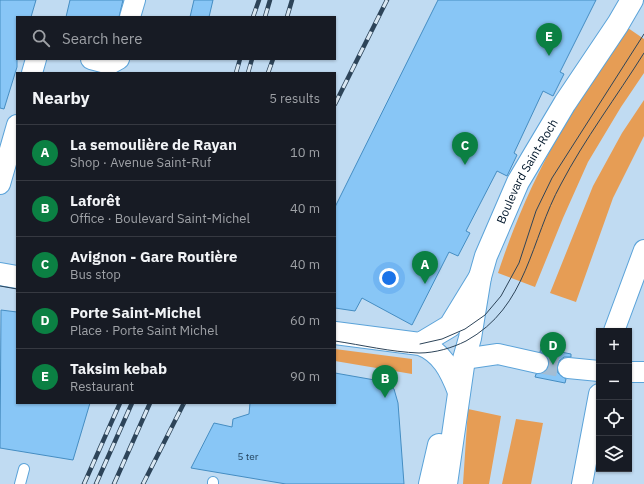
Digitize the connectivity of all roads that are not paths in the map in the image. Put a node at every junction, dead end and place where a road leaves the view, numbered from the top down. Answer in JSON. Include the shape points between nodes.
{"nodes":[{"id":1,"x":135,"y":0,"type":"edge"},
{"id":2,"x":632,"y":0,"type":"edge"},
{"id":3,"x":130,"y":16,"type":"edge"},
{"id":4,"x":36,"y":60,"type":"edge"},
{"id":5,"x":95,"y":60,"type":"edge"},
{"id":6,"x":117,"y":60,"type":"edge"},
{"id":7,"x":32,"y":72,"type":"edge"},
{"id":8,"x":16,"y":128,"type":"edge"},
{"id":9,"x":0,"y":184,"type":"edge"},
{"id":10,"x":644,"y":250,"type":"edge"},
{"id":11,"x":0,"y":274,"type":"edge"},
{"id":12,"x":16,"y":277,"type":"edge"},
{"id":13,"x":480,"y":277,"type":"junction"},
{"id":14,"x":615,"y":328,"type":"edge"},
{"id":15,"x":336,"y":333,"type":"edge"},
{"id":16,"x":420,"y":344,"type":"junction"},
{"id":17,"x":464,"y":359,"type":"junction"},
{"id":18,"x":538,"y":363,"type":"tunnel mouth"},
{"id":19,"x":568,"y":368,"type":"tunnel mouth"},
{"id":20,"x":596,"y":371,"type":"edge"},
{"id":21,"x":632,"y":372,"type":"edge"},
{"id":22,"x":644,"y":372,"type":"edge"},
{"id":23,"x":457,"y":386,"type":"junction"},
{"id":24,"x":598,"y":400,"type":"edge"},
{"id":25,"x":24,"y":469,"type":"dead end"},
{"id":26,"x":20,"y":484,"type":"edge"},
{"id":27,"x":430,"y":484,"type":"edge"},
{"id":28,"x":446,"y":484,"type":"edge"},
{"id":29,"x":582,"y":484,"type":"edge"}],
"edges":[{"from":1,"to":3,"type":"street"},
{"from":2,"to":13,"type":"main road","name":"Boulevard Saint-Roch","via":[[565,103],[518,182],[486,256]]},
{"from":4,"to":7,"type":"street"},
{"from":5,"to":6,"type":"street","via":[[110,64]]},
{"from":8,"to":9,"type":"street"},
{"from":10,"to":14,"type":"street"},
{"from":11,"to":12,"type":"main road"},
{"from":13,"to":16,"type":"main road","via":[[450,326]]},
{"from":13,"to":17,"type":"main road","name":"Boulevard Saint-Roch"},
{"from":15,"to":16,"type":"main road"},
{"from":16,"to":23,"type":"main road","via":[[441,357]]},
{"from":17,"to":18,"type":"street","via":[[498,354]]},
{"from":17,"to":23,"type":"main road","name":"Boulevard Saint-Roch"},
{"from":19,"to":20,"type":"street"},
{"from":21,"to":22,"type":"street"},
{"from":23,"to":27,"type":"main road","via":[[450,391]]},
{"from":23,"to":28,"type":"main road"},
{"from":24,"to":29,"type":"street"},
{"from":25,"to":26,"type":"lane"}]}
